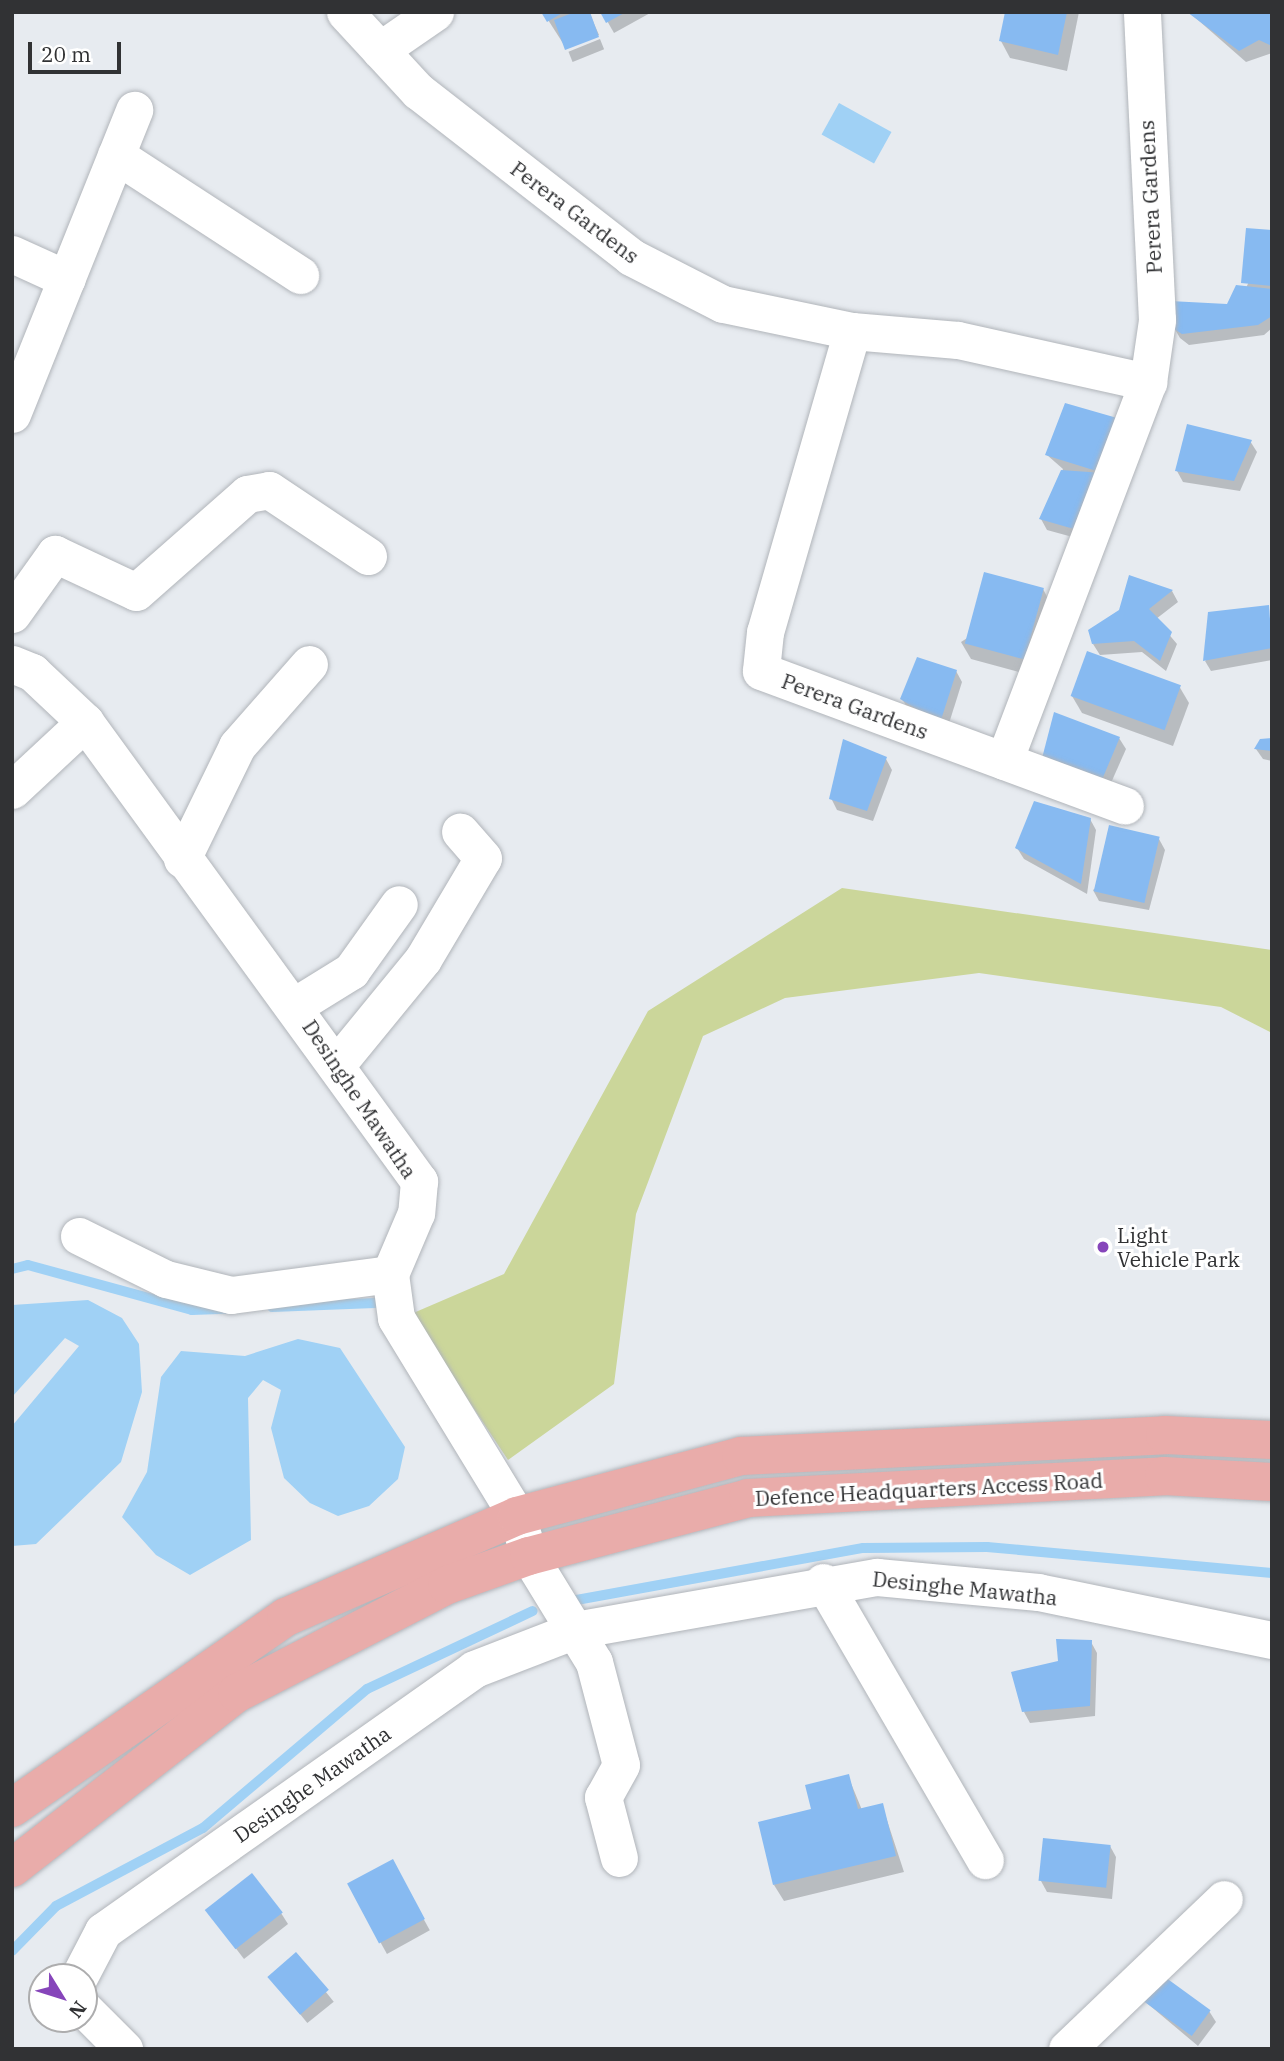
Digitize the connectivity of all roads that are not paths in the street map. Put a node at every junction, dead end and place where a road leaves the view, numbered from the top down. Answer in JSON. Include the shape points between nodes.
{"nodes":[{"id":1,"x":345,"y":12,"type":"edge"},
{"id":2,"x":435,"y":12,"type":"edge"},
{"id":3,"x":1142,"y":12,"type":"edge"},
{"id":4,"x":380,"y":50,"type":"junction"},
{"id":5,"x":134,"y":110,"type":"dead end"},
{"id":6,"x":116,"y":155,"type":"junction"},
{"id":7,"x":12,"y":254,"type":"edge"},
{"id":8,"x":300,"y":275,"type":"dead end"},
{"id":9,"x":66,"y":279,"type":"junction"},
{"id":10,"x":852,"y":331,"type":"junction"},
{"id":11,"x":1148,"y":382,"type":"junction"},
{"id":12,"x":12,"y":414,"type":"edge"},
{"id":13,"x":368,"y":556,"type":"dead end"},
{"id":14,"x":12,"y":614,"type":"edge"},
{"id":15,"x":12,"y":664,"type":"edge"},
{"id":16,"x":309,"y":664,"type":"dead end"},
{"id":17,"x":85,"y":722,"type":"junction"},
{"id":18,"x":1004,"y":761,"type":"junction"},
{"id":19,"x":12,"y":790,"type":"edge"},
{"id":20,"x":1125,"y":806,"type":"dead end"},
{"id":21,"x":460,"y":832,"type":"dead end"},
{"id":22,"x":181,"y":859,"type":"junction"},
{"id":23,"x":400,"y":904,"type":"dead end"},
{"id":24,"x":296,"y":1005,"type":"junction"},
{"id":25,"x":338,"y":1063,"type":"junction"},
{"id":26,"x":79,"y":1236,"type":"dead end"},
{"id":27,"x":390,"y":1274,"type":"junction"},
{"id":28,"x":1272,"y":1440,"type":"edge"},
{"id":29,"x":1272,"y":1482,"type":"edge"},
{"id":30,"x":517,"y":1516,"type":"junction"},
{"id":31,"x":529,"y":1556,"type":"junction"},
{"id":32,"x":823,"y":1582,"type":"junction"},
{"id":33,"x":575,"y":1630,"type":"junction"},
{"id":34,"x":1272,"y":1640,"type":"edge"},
{"id":35,"x":12,"y":1808,"type":"edge"},
{"id":36,"x":619,"y":1858,"type":"dead end"},
{"id":37,"x":985,"y":1860,"type":"dead end"},
{"id":38,"x":12,"y":1868,"type":"edge"},
{"id":39,"x":1224,"y":1899,"type":"dead end"},
{"id":40,"x":86,"y":1963,"type":"edge"},
{"id":41,"x":98,"y":2024,"type":"edge"},
{"id":42,"x":124,"y":2049,"type":"edge"},
{"id":43,"x":1067,"y":2049,"type":"edge"}],
"edges":[{"from":1,"to":4,"type":"street","name":"Perera Gardens"},
{"from":2,"to":4,"type":"street"},
{"from":3,"to":11,"type":"street","name":"Perera Gardens","via":[[1157,320]]},
{"from":4,"to":10,"type":"street","name":"Perera Gardens","via":[[418,91],[631,257],[723,304]]},
{"from":5,"to":6,"type":"street"},
{"from":6,"to":8,"type":"street"},
{"from":6,"to":9,"type":"street"},
{"from":7,"to":9,"type":"street"},
{"from":9,"to":12,"type":"street"},
{"from":10,"to":11,"type":"street","name":"Perera Gardens","via":[[958,340]]},
{"from":10,"to":18,"type":"street","name":"Perera Gardens","via":[[765,632],[761,671]]},
{"from":11,"to":18,"type":"street","name":"Perera Gardens"},
{"from":13,"to":14,"type":"street","via":[[269,490],[247,494],[136,592],[55,554]]},
{"from":15,"to":17,"type":"street","name":"Desinghe Mawatha","via":[[32,671]]},
{"from":16,"to":22,"type":"street","via":[[237,746]]},
{"from":17,"to":19,"type":"street"},
{"from":17,"to":22,"type":"street","name":"Desinghe Mawatha"},
{"from":18,"to":20,"type":"street","name":"Perera Gardens"},
{"from":21,"to":25,"type":"street","via":[[483,858],[423,959]]},
{"from":22,"to":24,"type":"street","name":"Desinghe Mawatha"},
{"from":23,"to":24,"type":"street","via":[[351,971]]},
{"from":24,"to":25,"type":"street","name":"Desinghe Mawatha"},
{"from":25,"to":27,"type":"street","name":"Desinghe Mawatha","via":[[419,1181],[416,1213]]},
{"from":26,"to":27,"type":"street","via":[[166,1279],[231,1294]]},
{"from":27,"to":30,"type":"street","via":[[396,1318]]},
{"from":28,"to":30,"type":"main road","name":"Defence Headquarters Access Road","via":[[1165,1435],[741,1457]]},
{"from":29,"to":31,"type":"main road","name":"Defence Headquarters Access Road","via":[[1164,1476],[748,1498]]},
{"from":30,"to":31,"type":"street"},
{"from":30,"to":35,"type":"main road","name":"Defence Headquarters Access Road","via":[[286,1617]]},
{"from":31,"to":33,"type":"street"},
{"from":31,"to":38,"type":"main road","name":"Defence Headquarters Access Road","via":[[447,1585],[237,1693]]},
{"from":32,"to":33,"type":"street","name":"Desinghe Mawatha"},
{"from":32,"to":34,"type":"street","name":"Desinghe Mawatha","via":[[877,1577],[1038,1592]]},
{"from":32,"to":37,"type":"street"},
{"from":33,"to":36,"type":"street","via":[[593,1662],[621,1765],[603,1797]]},
{"from":33,"to":40,"type":"street","name":"Desinghe Mawatha","via":[[474,1669],[103,1931]]},
{"from":39,"to":43,"type":"street"},
{"from":41,"to":42,"type":"street"}]}
